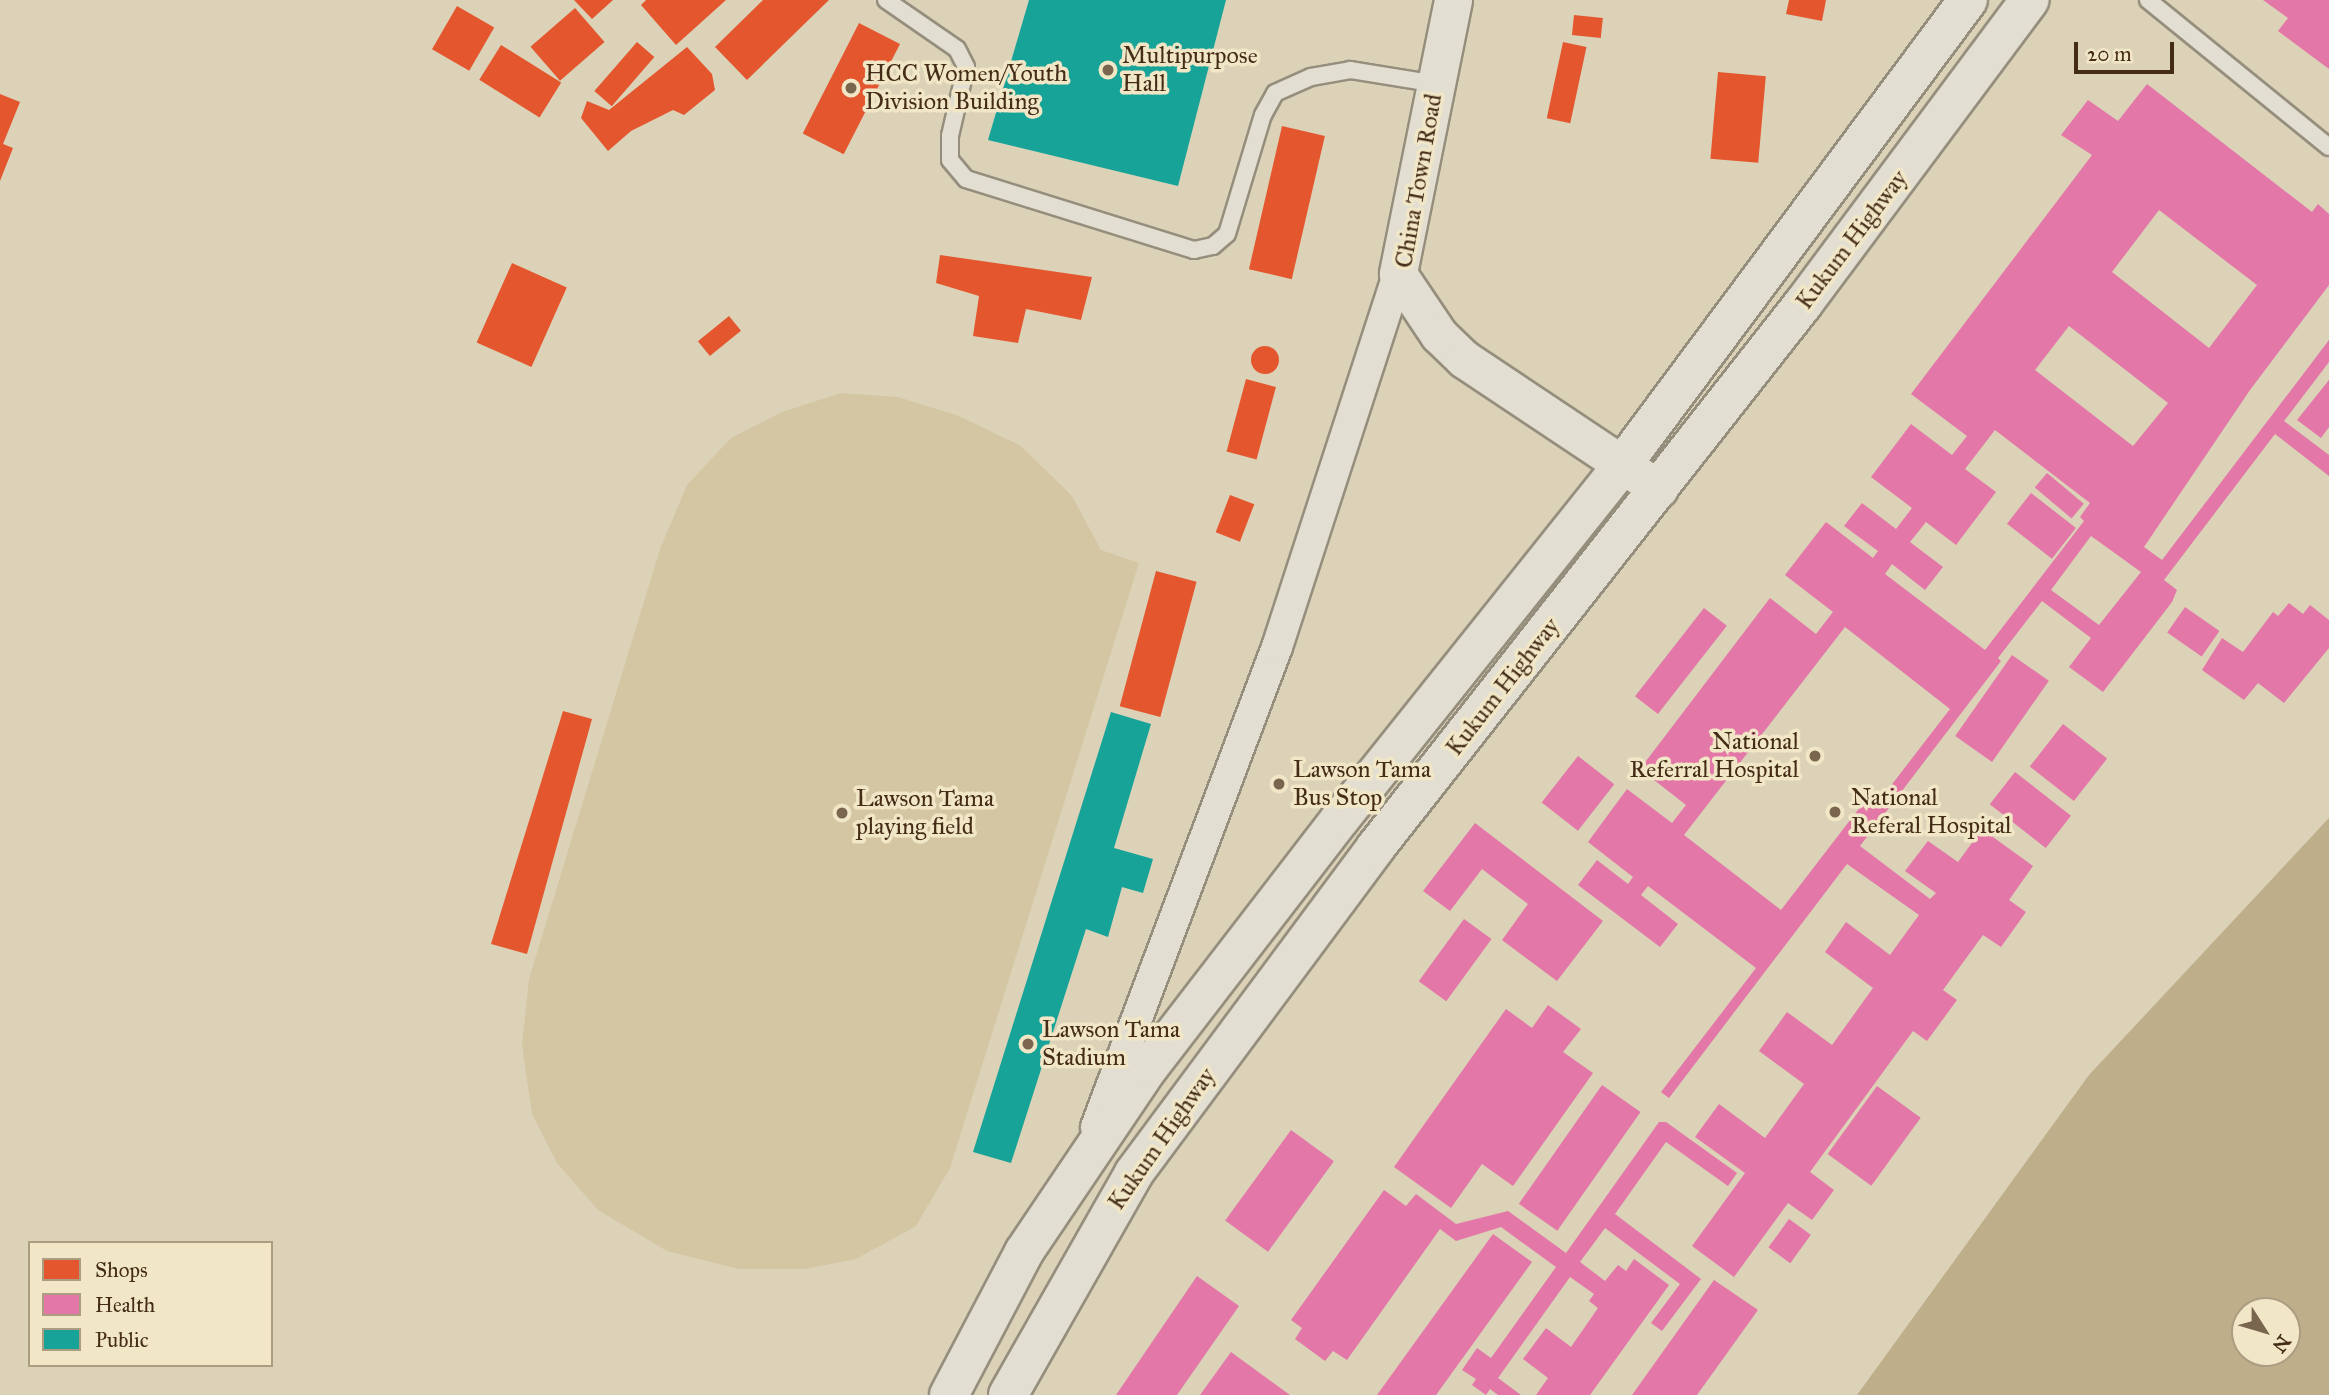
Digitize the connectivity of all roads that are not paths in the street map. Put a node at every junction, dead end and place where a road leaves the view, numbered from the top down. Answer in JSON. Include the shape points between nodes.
{"nodes":[{"id":1,"x":886,"y":0,"type":"edge"},
{"id":2,"x":1453,"y":0,"type":"edge"},
{"id":3,"x":1968,"y":0,"type":"edge"},
{"id":4,"x":2029,"y":0,"type":"edge"},
{"id":5,"x":2148,"y":0,"type":"edge"},
{"id":6,"x":1436,"y":84,"type":"junction"},
{"id":7,"x":2329,"y":147,"type":"edge"},
{"id":8,"x":1398,"y":274,"type":"junction"},
{"id":9,"x":1623,"y":464,"type":"junction"},
{"id":10,"x":1659,"y":489,"type":"junction"},
{"id":11,"x":1086,"y":1154,"type":"junction"},
{"id":12,"x":949,"y":1395,"type":"edge"},
{"id":13,"x":1008,"y":1395,"type":"edge"}],
"edges":[{"from":1,"to":6,"type":"lane","via":[[957,49],[966,67],[950,136],[950,160],[966,179],[1194,250],[1213,246],[1227,234],[1263,115],[1275,93],[1311,78],[1350,70]]},
{"from":2,"to":6,"type":"street","name":"China Town Road"},
{"from":3,"to":9,"type":"main road","name":"Kukum Highway"},
{"from":4,"to":10,"type":"main road","name":"Kukum Highway"},
{"from":5,"to":7,"type":"lane"},
{"from":6,"to":8,"type":"street","name":"China Town Road"},
{"from":8,"to":9,"type":"street","name":"China Town Road","via":[[1439,335],[1464,359]]},
{"from":8,"to":11,"type":"street","via":[[1277,647]]},
{"from":9,"to":10,"type":"street","name":"China Town Road"},
{"from":9,"to":11,"type":"main road","name":"Kukum Highway","via":[[1339,819]]},
{"from":10,"to":13,"type":"main road","name":"Kukum Highway","via":[[1376,847],[1134,1172]]},
{"from":11,"to":12,"type":"main road","name":"Kukum Highway","via":[[1024,1252]]}]}
